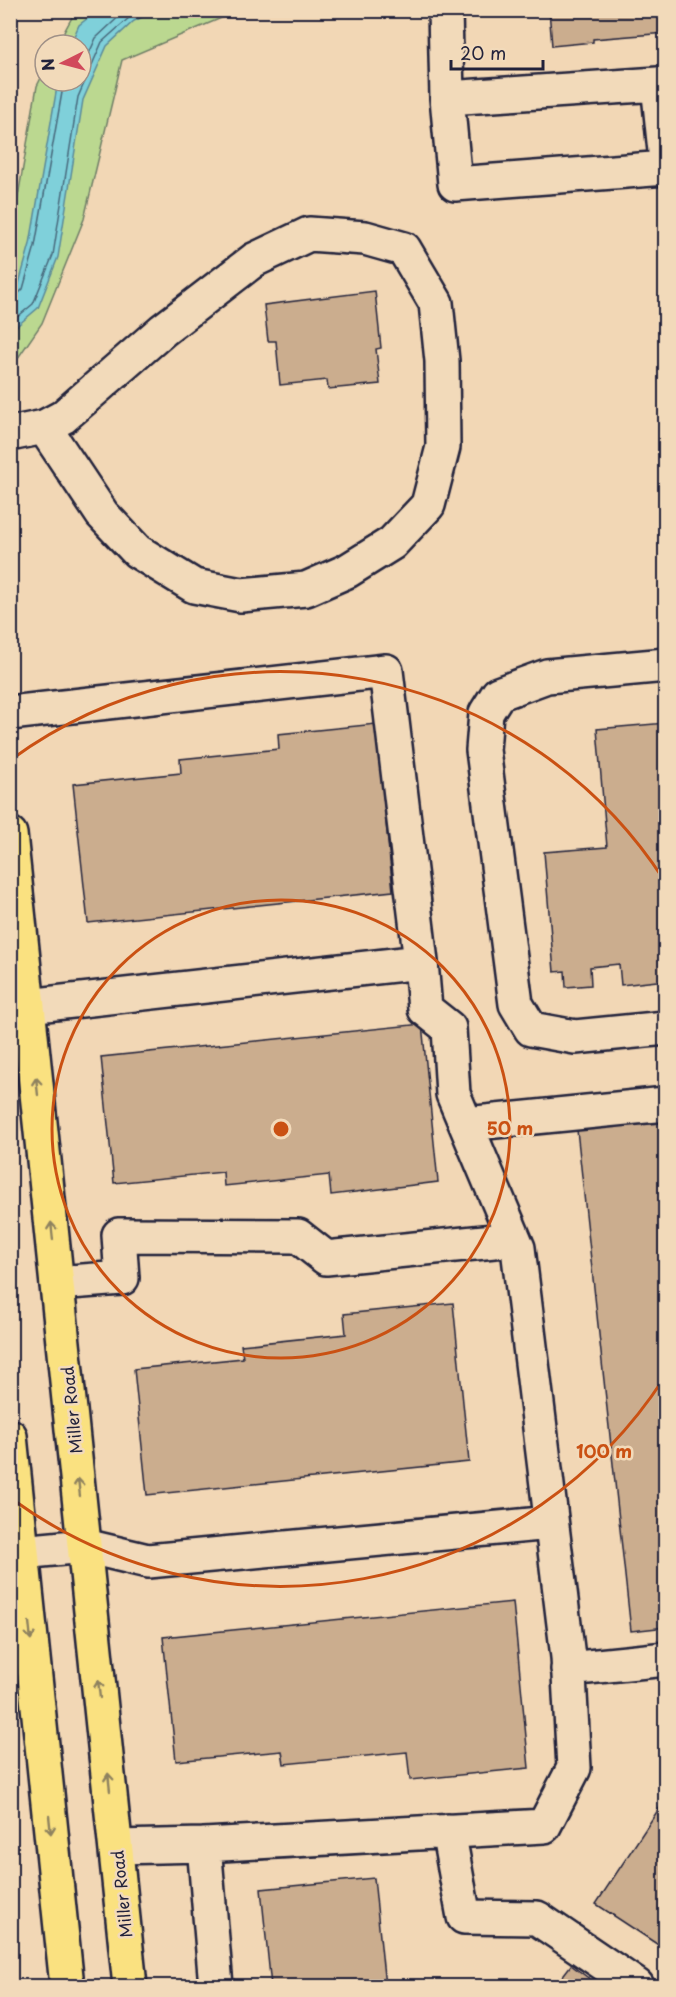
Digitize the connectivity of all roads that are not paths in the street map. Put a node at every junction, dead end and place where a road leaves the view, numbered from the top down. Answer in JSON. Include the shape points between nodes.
{"nodes":[{"id":1,"x":445,"y":10,"type":"edge"},
{"id":2,"x":447,"y":98,"type":"junction"},
{"id":3,"x":666,"y":161,"type":"edge"},
{"id":4,"x":666,"y":168,"type":"edge"},
{"id":5,"x":44,"y":427,"type":"junction"},
{"id":6,"x":10,"y":434,"type":"edge"},
{"id":7,"x":666,"y":665,"type":"edge"},
{"id":8,"x":10,"y":713,"type":"edge"},
{"id":9,"x":10,"y":834,"type":"edge"},
{"id":10,"x":421,"y":962,"type":"junction"},
{"id":11,"x":20,"y":1007,"type":"edge"},
{"id":12,"x":666,"y":1028,"type":"edge"},
{"id":13,"x":666,"y":1104,"type":"edge"},
{"id":14,"x":466,"y":1124,"type":"junction"},
{"id":15,"x":514,"y":1239,"type":"junction"},
{"id":16,"x":57,"y":1283,"type":"junction"},
{"id":17,"x":10,"y":1436,"type":"edge"},
{"id":18,"x":12,"y":1471,"type":"edge"},
{"id":19,"x":551,"y":1523,"type":"junction"},
{"id":20,"x":85,"y":1546,"type":"junction"},
{"id":21,"x":16,"y":1553,"type":"edge"},
{"id":22,"x":666,"y":1659,"type":"edge"},
{"id":23,"x":568,"y":1669,"type":"junction"},
{"id":24,"x":448,"y":1831,"type":"junction"},
{"id":25,"x":204,"y":1845,"type":"junction"},
{"id":26,"x":116,"y":1847,"type":"junction"},
{"id":27,"x":67,"y":1986,"type":"edge"},
{"id":28,"x":130,"y":1986,"type":"edge"},
{"id":29,"x":216,"y":1986,"type":"edge"},
{"id":30,"x":637,"y":1986,"type":"edge"}],
"edges":[{"from":1,"to":2,"type":"street"},
{"from":2,"to":3,"type":"street","via":[[658,84]]},
{"from":2,"to":4,"type":"street","via":[[455,184]]},
{"from":5,"to":5,"type":"street","via":[[102,514],[137,551],[194,586],[242,596],[306,589],[348,571],[392,543],[428,505],[443,447],[442,362],[436,303],[404,249],[366,238],[309,234],[254,260],[162,330],[63,417]]},
{"from":5,"to":6,"type":"street"},
{"from":7,"to":12,"type":"street","via":[[547,676],[498,694],[486,714],[483,750],[516,1004],[531,1029],[575,1037]]},
{"from":8,"to":10,"type":"street","via":[[386,671]]},
{"from":9,"to":11,"type":"main road","name":"Miller Road"},
{"from":10,"to":11,"type":"street"},
{"from":10,"to":14,"type":"street","via":[[425,1009],[448,1028],[453,1094]]},
{"from":16,"to":11,"type":"main road","name":"Miller Road","one_way":true},
{"from":13,"to":14,"type":"street"},
{"from":14,"to":15,"type":"street"},
{"from":15,"to":16,"type":"street","via":[[326,1258],[298,1236],[119,1235],[122,1278]]},
{"from":15,"to":19,"type":"street"},
{"from":20,"to":16,"type":"main road","name":"Miller Road","one_way":true},
{"from":17,"to":18,"type":"main road"},
{"from":18,"to":21,"type":"main road"},
{"from":19,"to":20,"type":"street","via":[[148,1561]]},
{"from":19,"to":23,"type":"street"},
{"from":20,"to":21,"type":"street"},
{"from":26,"to":20,"type":"main road","name":"Miller Road","one_way":true},
{"from":21,"to":27,"type":"main road","one_way":true},
{"from":22,"to":23,"type":"street"},
{"from":23,"to":24,"type":"street","via":[[574,1768],[544,1826]]},
{"from":24,"to":25,"type":"street"},
{"from":24,"to":30,"type":"street","via":[[464,1917],[537,1918]]},
{"from":25,"to":26,"type":"street"},
{"from":25,"to":29,"type":"street"},
{"from":26,"to":28,"type":"main road","name":"Miller Road"}]}
